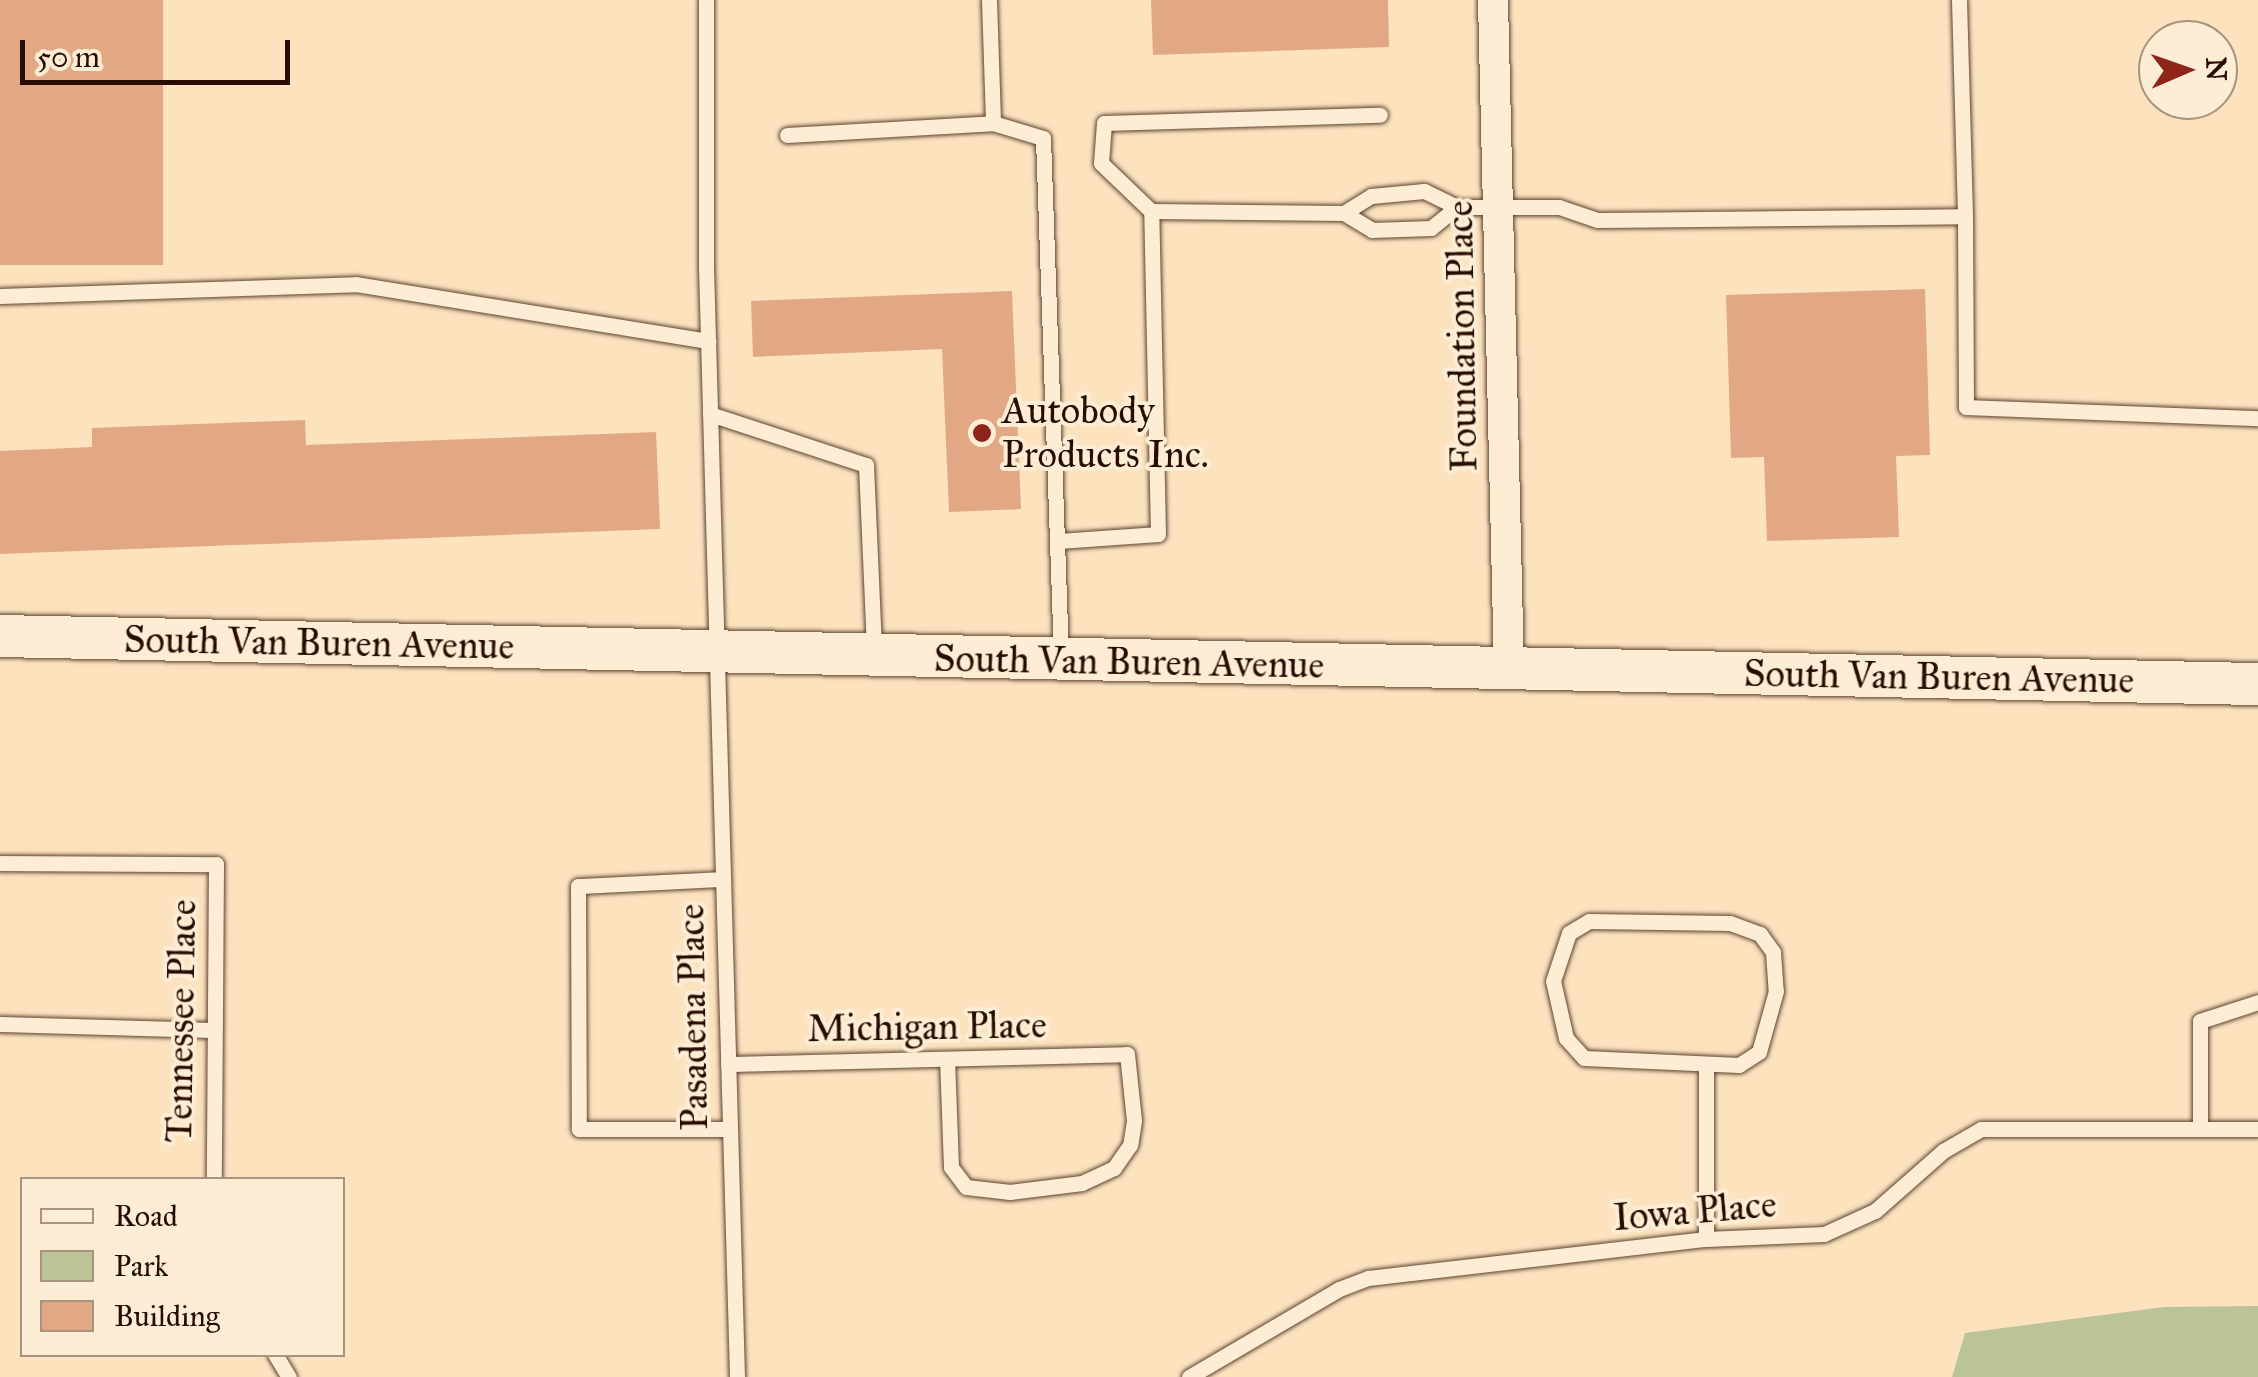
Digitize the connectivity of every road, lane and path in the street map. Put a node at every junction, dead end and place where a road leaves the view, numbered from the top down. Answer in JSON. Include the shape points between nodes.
{"nodes":[{"id":1,"x":706,"y":0,"type":"edge"},
{"id":2,"x":989,"y":0,"type":"edge"},
{"id":3,"x":1492,"y":0,"type":"edge"},
{"id":4,"x":1958,"y":0,"type":"edge"},
{"id":5,"x":1380,"y":115,"type":"dead end"},
{"id":6,"x":993,"y":123,"type":"junction"},
{"id":7,"x":787,"y":135,"type":"dead end"},
{"id":8,"x":1499,"y":206,"type":"junction"},
{"id":9,"x":1457,"y":207,"type":"junction"},
{"id":10,"x":1150,"y":212,"type":"junction"},
{"id":11,"x":1344,"y":213,"type":"junction"},
{"id":12,"x":1964,"y":216,"type":"junction"},
{"id":13,"x":0,"y":296,"type":"edge"},
{"id":14,"x":708,"y":342,"type":"junction"},
{"id":15,"x":710,"y":414,"type":"junction"},
{"id":16,"x":2258,"y":418,"type":"edge"},
{"id":17,"x":1059,"y":541,"type":"junction"},
{"id":18,"x":0,"y":636,"type":"edge"},
{"id":19,"x":717,"y":654,"type":"junction"},
{"id":20,"x":874,"y":657,"type":"junction"},
{"id":21,"x":1061,"y":661,"type":"junction"},
{"id":22,"x":1509,"y":670,"type":"junction"},
{"id":23,"x":2258,"y":684,"type":"edge"},
{"id":24,"x":0,"y":863,"type":"edge"},
{"id":25,"x":722,"y":879,"type":"junction"},
{"id":26,"x":2258,"y":1002,"type":"edge"},
{"id":27,"x":0,"y":1024,"type":"edge"},
{"id":28,"x":213,"y":1030,"type":"junction"},
{"id":29,"x":948,"y":1059,"type":"junction"},
{"id":30,"x":728,"y":1064,"type":"junction"},
{"id":31,"x":1706,"y":1066,"type":"junction"},
{"id":32,"x":2200,"y":1128,"type":"junction"},
{"id":33,"x":2258,"y":1129,"type":"edge"},
{"id":34,"x":728,"y":1130,"type":"junction"},
{"id":35,"x":214,"y":1177,"type":"edge"},
{"id":36,"x":1706,"y":1239,"type":"junction"},
{"id":37,"x":737,"y":1377,"type":"edge"},
{"id":38,"x":1189,"y":1377,"type":"edge"}],
"edges":[{"from":1,"to":14,"type":"lane","name":"Pasadena Place"},
{"from":2,"to":6,"type":"lane"},
{"from":3,"to":8,"type":"street","name":"Foundation Place"},
{"from":4,"to":12,"type":"lane"},
{"from":5,"to":10,"type":"lane","via":[[1104,123],[1101,163]]},
{"from":6,"to":7,"type":"lane"},
{"from":6,"to":17,"type":"lane","via":[[1043,138]]},
{"from":8,"to":9,"type":"lane"},
{"from":8,"to":12,"type":"lane","via":[[1559,207],[1597,220]]},
{"from":8,"to":22,"type":"street","name":"Foundation Place"},
{"from":9,"to":11,"type":"lane","via":[[1424,192],[1371,196]]},
{"from":9,"to":11,"type":"lane","via":[[1430,228],[1372,230]]},
{"from":10,"to":11,"type":"lane"},
{"from":10,"to":17,"type":"lane","via":[[1158,534]]},
{"from":12,"to":16,"type":"lane","via":[[1966,408]]},
{"from":13,"to":14,"type":"lane","via":[[356,284]]},
{"from":14,"to":15,"type":"lane","name":"Pasadena Place"},
{"from":15,"to":19,"type":"lane","name":"Pasadena Place"},
{"from":15,"to":20,"type":"lane","via":[[866,465]]},
{"from":17,"to":21,"type":"lane"},
{"from":18,"to":19,"type":"main road","name":"South Van Buren Avenue"},
{"from":19,"to":20,"type":"main road","name":"South Van Buren Avenue"},
{"from":19,"to":25,"type":"lane","name":"Pasadena Place"},
{"from":20,"to":21,"type":"main road","name":"South Van Buren Avenue"},
{"from":21,"to":22,"type":"main road","name":"South Van Buren Avenue"},
{"from":22,"to":23,"type":"main road","name":"South Van Buren Avenue"},
{"from":24,"to":28,"type":"lane","name":"Tennessee Place","via":[[216,864]]},
{"from":25,"to":30,"type":"lane","name":"Pasadena Place"},
{"from":25,"to":34,"type":"lane","via":[[578,886],[579,1129]]},
{"from":26,"to":32,"type":"lane","via":[[2200,1021]]},
{"from":27,"to":28,"type":"lane"},
{"from":28,"to":35,"type":"lane","name":"Tennessee Place"},
{"from":29,"to":29,"type":"lane","name":"Michigan Place","via":[[1126,1054],[1134,1121],[1130,1146],[1114,1168],[1082,1183],[1010,1192],[980,1191],[958,1181],[951,1167]]},
{"from":29,"to":30,"type":"lane","name":"Michigan Place"},
{"from":30,"to":34,"type":"lane","name":"Pasadena Place"},
{"from":31,"to":31,"type":"lane","via":[[1739,1065],[1759,1052],[1769,1029],[1773,952],[1760,934],[1730,923],[1589,921],[1568,934],[1558,953],[1554,1006],[1566,1038],[1584,1058]]},
{"from":31,"to":36,"type":"lane"},
{"from":32,"to":33,"type":"lane","name":"Iowa Place"},
{"from":32,"to":36,"type":"lane","name":"Iowa Place","via":[[1981,1129],[1844,1227],[1824,1234]]},
{"from":34,"to":37,"type":"lane","name":"Pasadena Place"},
{"from":36,"to":38,"type":"lane","name":"Iowa Place","via":[[1368,1278],[1339,1288]]}]}
